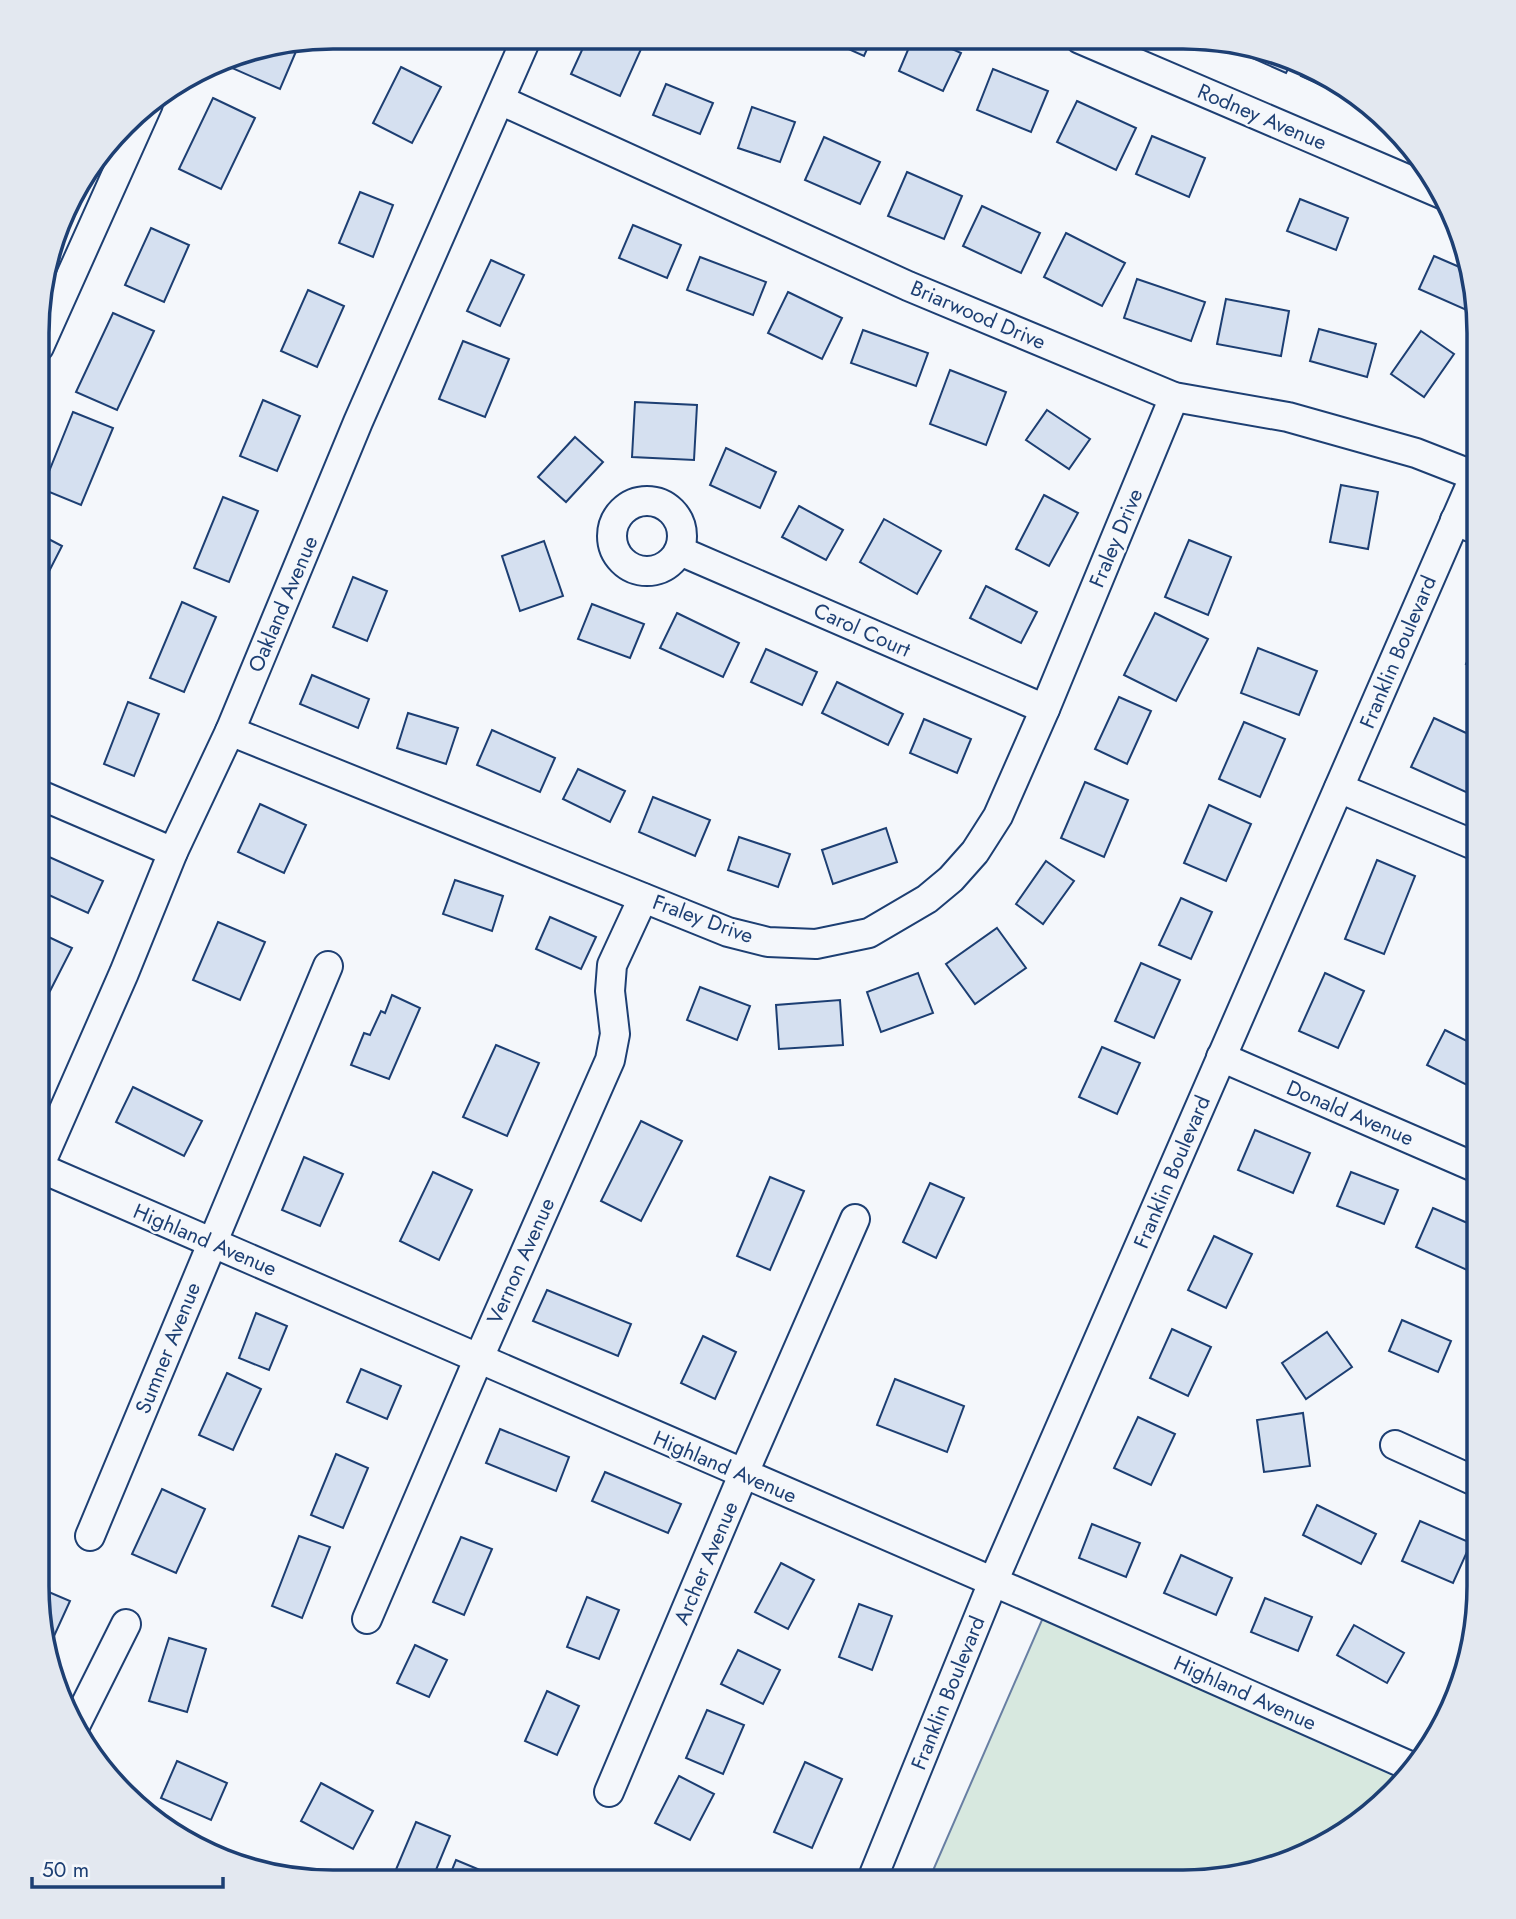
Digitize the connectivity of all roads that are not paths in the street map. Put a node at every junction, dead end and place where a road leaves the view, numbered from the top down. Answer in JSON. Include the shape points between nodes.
{"nodes":[{"id":1,"x":522,"y":49,"type":"edge"},
{"id":2,"x":1103,"y":49,"type":"edge"},
{"id":3,"x":499,"y":100,"type":"junction"},
{"id":4,"x":138,"y":127,"type":"edge"},
{"id":5,"x":1427,"y":188,"type":"edge"},
{"id":6,"x":49,"y":324,"type":"edge"},
{"id":7,"x":1174,"y":397,"type":"junction"},
{"id":8,"x":1467,"y":468,"type":"edge"},
{"id":9,"x":1467,"y":526,"type":"edge"},
{"id":10,"x":680,"y":551,"type":"dead end"},
{"id":11,"x":1045,"y":709,"type":"junction"},
{"id":12,"x":230,"y":731,"type":"junction"},
{"id":13,"x":1339,"y":788,"type":"junction"},
{"id":14,"x":49,"y":799,"type":"edge"},
{"id":15,"x":1467,"y":843,"type":"edge"},
{"id":16,"x":173,"y":852,"type":"junction"},
{"id":17,"x":643,"y":898,"type":"junction"},
{"id":18,"x":328,"y":966,"type":"dead end"},
{"id":19,"x":1221,"y":1057,"type":"junction"},
{"id":20,"x":49,"y":1143,"type":"edge"},
{"id":21,"x":1467,"y":1164,"type":"edge"},
{"id":22,"x":49,"y":1173,"type":"edge"},
{"id":23,"x":855,"y":1219,"type":"dead end"},
{"id":24,"x":212,"y":1242,"type":"junction"},
{"id":25,"x":478,"y":1360,"type":"junction"},
{"id":26,"x":1395,"y":1445,"type":"dead end"},
{"id":27,"x":743,"y":1475,"type":"junction"},
{"id":28,"x":1467,"y":1478,"type":"edge"},
{"id":29,"x":90,"y":1536,"type":"dead end"},
{"id":30,"x":993,"y":1582,"type":"junction"},
{"id":31,"x":367,"y":1619,"type":"dead end"},
{"id":32,"x":126,"y":1624,"type":"dead end"},
{"id":33,"x":80,"y":1716,"type":"edge"},
{"id":34,"x":1404,"y":1764,"type":"edge"},
{"id":35,"x":609,"y":1792,"type":"dead end"},
{"id":36,"x":876,"y":1870,"type":"edge"}],
"edges":[{"from":1,"to":3,"type":"street","name":"Oakland Avenue"},
{"from":2,"to":5,"type":"street","name":"Rodney Avenue"},
{"from":3,"to":7,"type":"street","name":"Briarwood Drive","via":[[908,286]]},
{"from":3,"to":12,"type":"street","name":"Oakland Avenue"},
{"from":4,"to":6,"type":"street"},
{"from":7,"to":8,"type":"street","name":"Briarwood Drive","via":[[1288,418]]},
{"from":7,"to":11,"type":"street","name":"Fraley Drive"},
{"from":9,"to":13,"type":"street","name":"Franklin Boulevard"},
{"from":10,"to":11,"type":"street","name":"Carol Court"},
{"from":11,"to":17,"type":"street","name":"Fraley Drive","via":[[998,816],[975,852],[927,899],[869,933],[816,944],[768,942],[728,932]]},
{"from":12,"to":16,"type":"street","name":"Oakland Avenue"},
{"from":12,"to":17,"type":"street","name":"Fraley Drive"},
{"from":13,"to":15,"type":"street"},
{"from":13,"to":19,"type":"street","name":"Franklin Boulevard"},
{"from":14,"to":16,"type":"street"},
{"from":16,"to":20,"type":"street","name":"Oakland Avenue"},
{"from":17,"to":25,"type":"street","name":"Vernon Avenue","via":[[612,965],[615,1034],[610,1060]]},
{"from":18,"to":24,"type":"street","name":"Sumner Avenue"},
{"from":19,"to":21,"type":"street","name":"Donald Avenue"},
{"from":19,"to":30,"type":"street","name":"Franklin Boulevard"},
{"from":22,"to":24,"type":"street","name":"Highland Avenue"},
{"from":23,"to":27,"type":"street","name":"Archer Avenue"},
{"from":24,"to":25,"type":"street","name":"Highland Avenue"},
{"from":24,"to":29,"type":"street","name":"Sumner Avenue"},
{"from":25,"to":27,"type":"street","name":"Highland Avenue"},
{"from":25,"to":31,"type":"street","name":"Vernon Avenue"},
{"from":26,"to":28,"type":"street"},
{"from":27,"to":30,"type":"street","name":"Highland Avenue"},
{"from":27,"to":35,"type":"street","name":"Archer Avenue"},
{"from":30,"to":34,"type":"street","name":"Highland Avenue"},
{"from":30,"to":36,"type":"street","name":"Franklin Boulevard"},
{"from":32,"to":33,"type":"street"}]}
